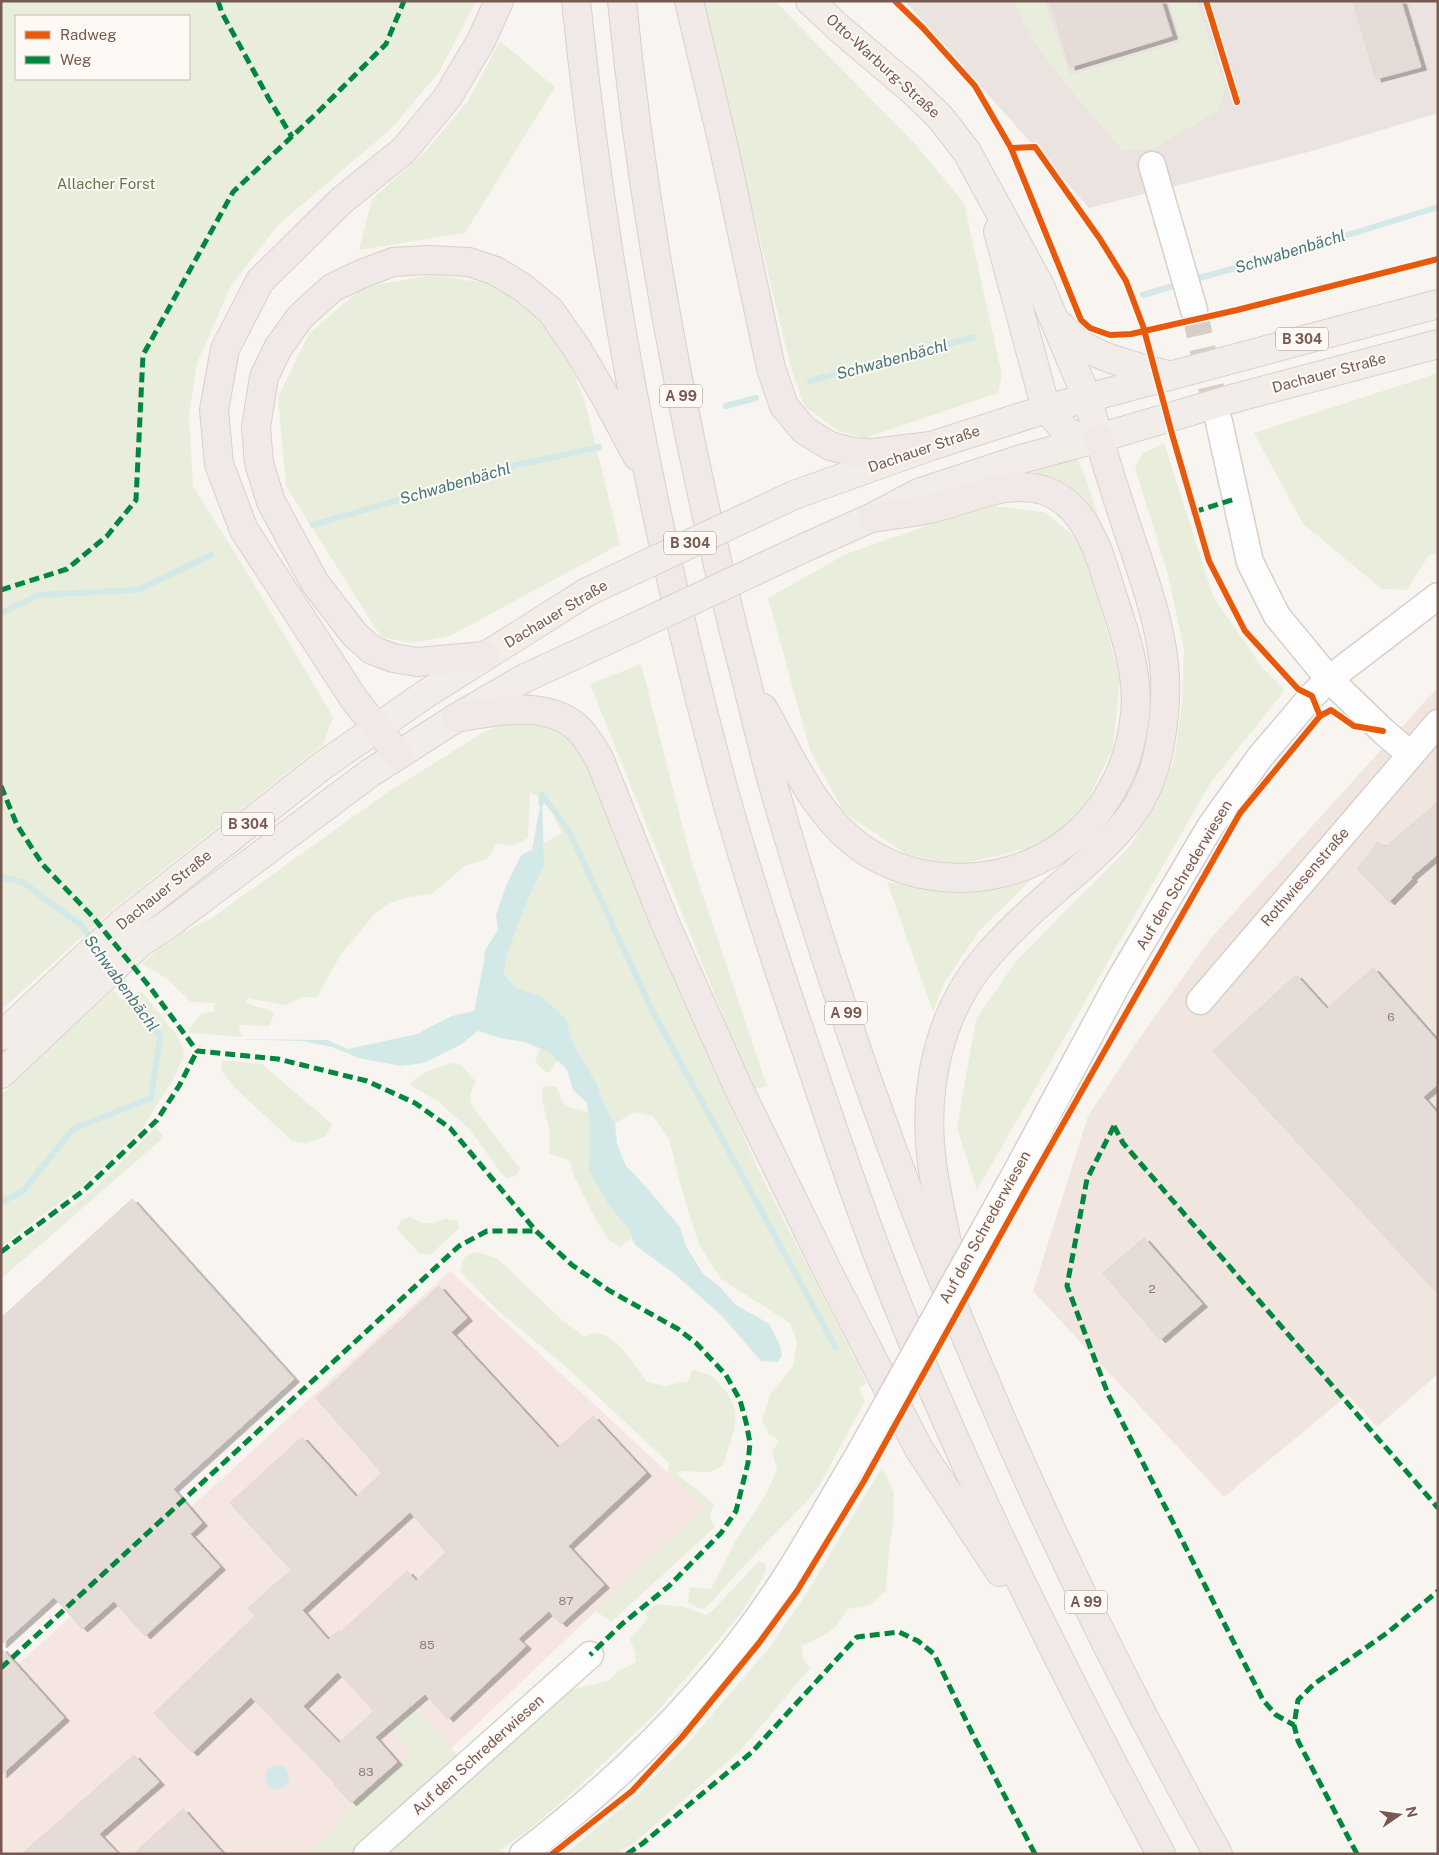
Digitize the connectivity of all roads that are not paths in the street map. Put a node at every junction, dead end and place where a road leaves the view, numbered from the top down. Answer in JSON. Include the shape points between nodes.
{"nodes":[{"id":1,"x":499,"y":1,"type":"edge"},
{"id":2,"x":576,"y":1,"type":"edge"},
{"id":3,"x":622,"y":1,"type":"edge"},
{"id":4,"x":689,"y":1,"type":"edge"},
{"id":5,"x":810,"y":1,"type":"edge"},
{"id":6,"x":1152,"y":165,"type":"dead end"},
{"id":7,"x":985,"y":184,"type":"junction"},
{"id":8,"x":1438,"y":304,"type":"edge"},
{"id":9,"x":1194,"y":310,"type":"tunnel mouth"},
{"id":10,"x":1053,"y":316,"type":"junction"},
{"id":11,"x":1438,"y":344,"type":"edge"},
{"id":12,"x":1167,"y":375,"type":"junction"},
{"id":13,"x":1087,"y":398,"type":"junction"},
{"id":14,"x":1046,"y":409,"type":"junction"},
{"id":15,"x":1219,"y":422,"type":"tunnel mouth"},
{"id":16,"x":1092,"y":440,"type":"junction"},
{"id":17,"x":931,"y":446,"type":"junction"},
{"id":18,"x":650,"y":481,"type":"junction"},
{"id":19,"x":871,"y":518,"type":"junction"},
{"id":20,"x":1438,"y":596,"type":"edge"},
{"id":21,"x":484,"y":656,"type":"junction"},
{"id":22,"x":745,"y":676,"type":"junction"},
{"id":23,"x":1329,"y":679,"type":"junction"},
{"id":24,"x":456,"y":718,"type":"junction"},
{"id":25,"x":1438,"y":723,"type":"edge"},
{"id":26,"x":377,"y":727,"type":"junction"},
{"id":27,"x":1410,"y":754,"type":"junction"},
{"id":28,"x":398,"y":755,"type":"junction"},
{"id":29,"x":1200,"y":1001,"type":"dead end"},
{"id":30,"x":1,"y":1036,"type":"edge"},
{"id":31,"x":1,"y":1074,"type":"edge"},
{"id":32,"x":968,"y":1343,"type":"junction"},
{"id":33,"x":590,"y":1656,"type":"dead end"},
{"id":34,"x":1064,"y":1669,"type":"junction"},
{"id":35,"x":367,"y":1854,"type":"edge"},
{"id":36,"x":523,"y":1854,"type":"edge"},
{"id":37,"x":1161,"y":1854,"type":"edge"},
{"id":38,"x":1218,"y":1854,"type":"edge"}],
"edges":[{"from":1,"to":26,"type":"highway","via":[[481,41],[448,98],[404,150],[341,201],[260,281],[225,349],[214,410],[219,464],[244,530],[354,698]]},
{"from":2,"to":18,"type":"highway","via":[[601,207]]},
{"from":3,"to":22,"type":"highway","number":"A 99","via":[[634,113],[664,309],[702,500]]},
{"from":4,"to":17,"type":"highway","via":[[771,368],[784,406],[804,430],[830,446],[874,453]]},
{"from":5,"to":7,"type":"main road","name":"Otto-Warburg-Straße","via":[[940,117]]},
{"from":6,"to":9,"type":"street"},
{"from":7,"to":10,"type":"main road","name":"Otto-Warburg-Straße"},
{"from":7,"to":14,"type":"main road","name":"Otto-Warburg-Straße"},
{"from":8,"to":12,"type":"main road","name":"Dachauer Straße","number":"B 304"},
{"from":10,"to":12,"type":"main road","via":[[1066,333],[1096,353]]},
{"from":10,"to":13,"type":"main road","name":"Otto-Warburg-Straße"},
{"from":11,"to":16,"type":"main road","name":"Dachauer Straße","number":"B 304"},
{"from":12,"to":13,"type":"main road","name":"Dachauer Straße","number":"B 304"},
{"from":13,"to":14,"type":"main road","name":"Dachauer Straße","number":"B 304"},
{"from":13,"to":16,"type":"main road","name":"Otto-Warburg-Straße"},
{"from":14,"to":16,"type":"main road","via":[[1066,431]]},
{"from":14,"to":17,"type":"main road","name":"Dachauer Straße","number":"B 304"},
{"from":15,"to":23,"type":"street","via":[[1250,562],[1277,616]]},
{"from":16,"to":19,"type":"main road","name":"Dachauer Straße","number":"B 304","via":[[1021,458],[918,493]]},
{"from":16,"to":32,"type":"highway","via":[[1155,616],[1165,676],[1160,745],[1154,771],[1136,809],[1095,855],[989,954],[971,976],[943,1031],[930,1100],[932,1163]]},
{"from":17,"to":21,"type":"main road","name":"Dachauer Straße","number":"B 304","bridge":true,"via":[[794,495],[587,592]]},
{"from":18,"to":21,"type":"highway","via":[[578,350],[550,310],[496,271],[469,262],[393,262],[332,288],[300,317],[278,348],[264,378],[256,427],[259,464],[271,502],[310,575],[355,635],[372,650],[417,662]]},
{"from":18,"to":34,"type":"highway","via":[[728,805],[766,934],[840,1150],[884,1269],[943,1410],[1004,1549]]},
{"from":19,"to":22,"type":"highway","via":[[930,509],[1006,488],[1023,488],[1043,490],[1059,498],[1084,522],[1103,563],[1114,599],[1135,689],[1132,733],[1124,763],[1110,794],[1091,819],[1075,836],[1038,862],[989,876],[962,879],[934,877],[883,861],[843,833],[822,809]]},
{"from":19,"to":24,"type":"main road","name":"Dachauer Straße","number":"B 304","bridge":true,"via":[[525,678]]},
{"from":20,"to":23,"type":"street","name":"Auf den Schrederwiesen"},
{"from":21,"to":26,"type":"main road","name":"Dachauer Straße","number":"B 304"},
{"from":22,"to":32,"type":"highway","number":"A 99","via":[[770,772],[872,1092]]},
{"from":23,"to":27,"type":"street"},
{"from":23,"to":36,"type":"street","name":"Auf den Schrederwiesen","bridge":true,"via":[[1260,757],[1210,827],[1119,981],[858,1456],[782,1584],[693,1700],[647,1748],[568,1820]]},
{"from":24,"to":28,"type":"main road","name":"Dachauer Straße","number":"B 304"},
{"from":24,"to":34,"type":"highway","via":[[500,710],[559,715],[583,734],[599,758],[669,932],[829,1274],[919,1449]]},
{"from":25,"to":27,"type":"street","name":"Rothwiesenstraße"},
{"from":26,"to":28,"type":"highway"},
{"from":26,"to":30,"type":"main road","name":"Dachauer Straße","number":"B 304","via":[[322,766],[122,923]]},
{"from":27,"to":29,"type":"street","name":"Rothwiesenstraße"},
{"from":28,"to":31,"type":"main road","name":"Dachauer Straße","number":"B 304","via":[[370,772],[140,943]]},
{"from":32,"to":38,"type":"highway","number":"A 99","via":[[1049,1527],[1103,1638]]},
{"from":33,"to":35,"type":"street","name":"Auf den Schrederwiesen"},
{"from":34,"to":37,"type":"highway"}]}
